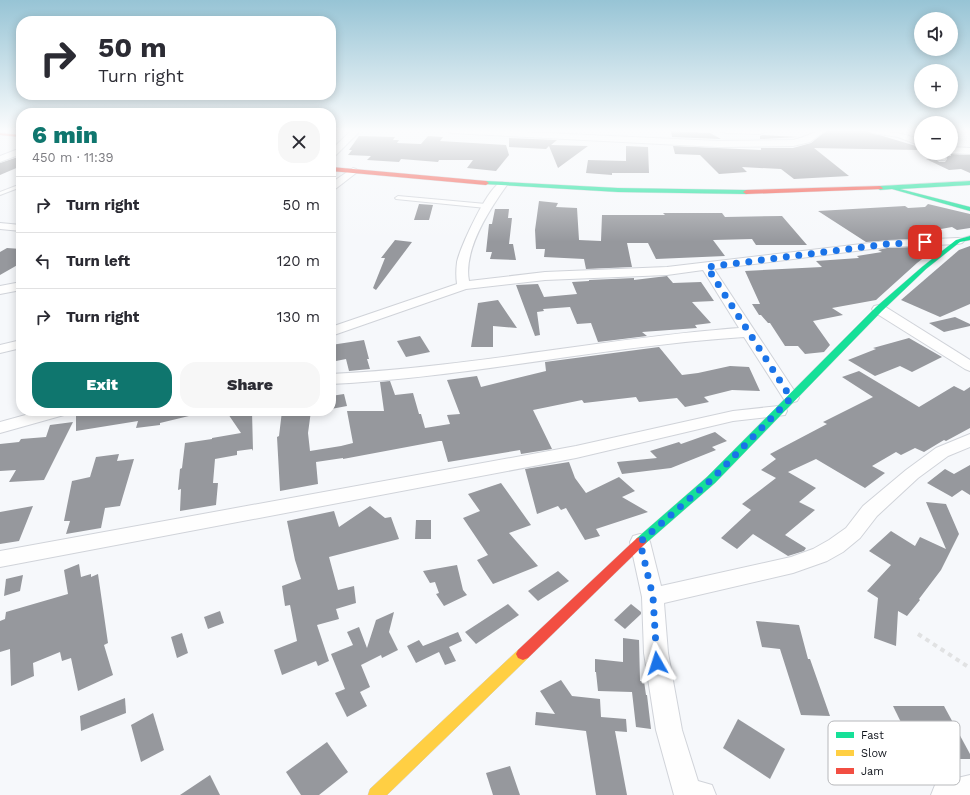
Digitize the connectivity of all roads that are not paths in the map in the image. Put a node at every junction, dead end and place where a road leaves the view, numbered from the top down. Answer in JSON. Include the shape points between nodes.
{"nodes":[{"id":1,"x":336,"y":169,"type":"edge"},
{"id":2,"x":353,"y":171,"type":"junction"},
{"id":3,"x":970,"y":183,"type":"edge"},
{"id":4,"x":336,"y":184,"type":"edge"},
{"id":5,"x":502,"y":184,"type":"junction"},
{"id":6,"x":16,"y":187,"type":"edge"},
{"id":7,"x":896,"y":188,"type":"junction"},
{"id":8,"x":0,"y":194,"type":"edge"},
{"id":9,"x":398,"y":198,"type":"dead end"},
{"id":10,"x":486,"y":206,"type":"junction"},
{"id":11,"x":970,"y":209,"type":"edge"},
{"id":12,"x":0,"y":226,"type":"edge"},
{"id":13,"x":16,"y":228,"type":"edge"},
{"id":14,"x":970,"y":238,"type":"edge"},
{"id":15,"x":958,"y":241,"type":"junction"},
{"id":16,"x":707,"y":267,"type":"junction"},
{"id":17,"x":464,"y":286,"type":"junction"},
{"id":18,"x":16,"y":287,"type":"edge"},
{"id":19,"x":0,"y":290,"type":"edge"},
{"id":20,"x":879,"y":310,"type":"junction"},
{"id":21,"x":336,"y":330,"type":"edge"},
{"id":22,"x":749,"y":332,"type":"junction"},
{"id":23,"x":16,"y":345,"type":"edge"},
{"id":24,"x":0,"y":349,"type":"edge"},
{"id":25,"x":970,"y":366,"type":"edge"},
{"id":26,"x":336,"y":379,"type":"edge"},
{"id":27,"x":785,"y":404,"type":"junction"},
{"id":28,"x":41,"y":416,"type":"edge"},
{"id":29,"x":0,"y":428,"type":"edge"},
{"id":30,"x":970,"y":440,"type":"edge"},
{"id":31,"x":640,"y":542,"type":"junction"},
{"id":32,"x":0,"y":559,"type":"edge"},
{"id":33,"x":653,"y":597,"type":"junction"},
{"id":34,"x":970,"y":789,"type":"edge"},
{"id":35,"x":376,"y":795,"type":"edge"},
{"id":36,"x":692,"y":795,"type":"edge"},
{"id":37,"x":945,"y":795,"type":"edge"}],
"edges":[{"from":1,"to":2,"type":"main road"},
{"from":2,"to":4,"type":"street"},
{"from":2,"to":5,"type":"main road"},
{"from":3,"to":7,"type":"main road"},
{"from":5,"to":7,"type":"main road","via":[[698,192],[800,192]]},
{"from":5,"to":10,"type":"street"},
{"from":6,"to":8,"type":"lane"},
{"from":7,"to":11,"type":"main road"},
{"from":9,"to":10,"type":"lane"},
{"from":10,"to":17,"type":"street","via":[[469,244],[462,270],[461,279]]},
{"from":12,"to":13,"type":"street"},
{"from":14,"to":15,"type":"main road"},
{"from":15,"to":16,"type":"street","via":[[887,244]]},
{"from":15,"to":20,"type":"main road","via":[[924,268]]},
{"from":16,"to":17,"type":"street","via":[[532,277]]},
{"from":16,"to":22,"type":"street"},
{"from":17,"to":21,"type":"street"},
{"from":18,"to":19,"type":"street"},
{"from":20,"to":25,"type":"street"},
{"from":20,"to":27,"type":"main road"},
{"from":22,"to":26,"type":"street","via":[[642,341],[391,376]]},
{"from":22,"to":27,"type":"street"},
{"from":23,"to":24,"type":"street"},
{"from":27,"to":31,"type":"main road","via":[[711,480]]},
{"from":27,"to":32,"type":"street","via":[[576,452]]},
{"from":28,"to":29,"type":"street"},
{"from":30,"to":33,"type":"street","via":[[942,452],[912,474],[870,512],[853,533],[820,555],[793,565]]},
{"from":31,"to":33,"type":"street"},
{"from":31,"to":35,"type":"main road"},
{"from":33,"to":36,"type":"street","via":[[656,653],[669,730]]},
{"from":34,"to":37,"type":"street"}]}
